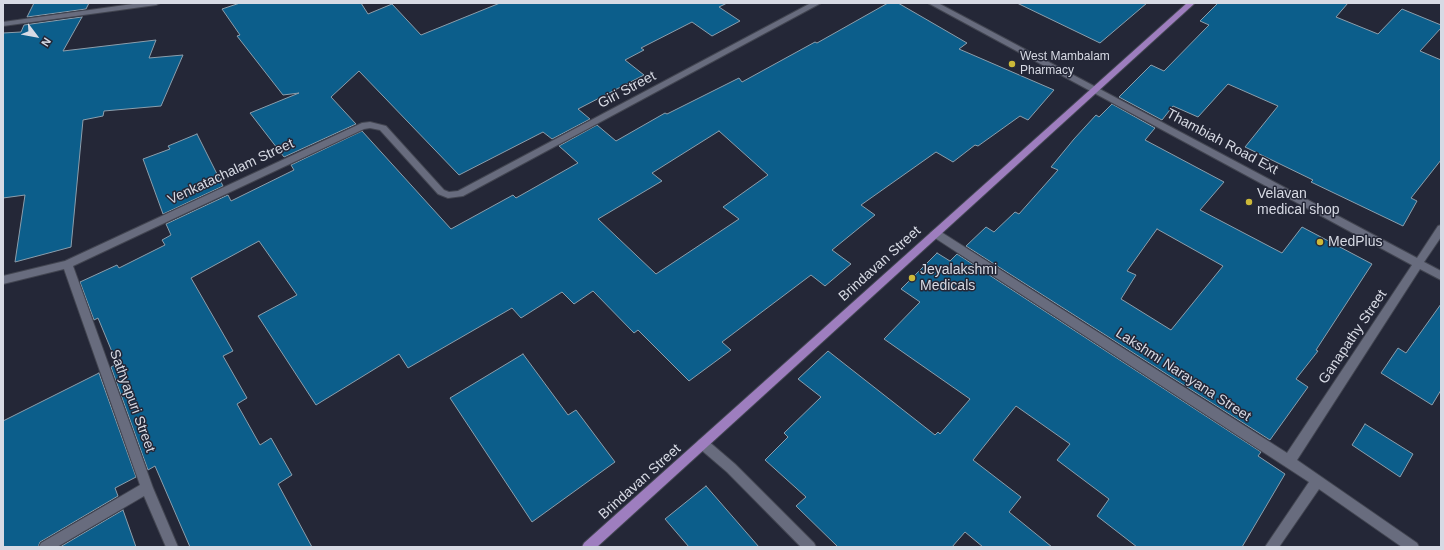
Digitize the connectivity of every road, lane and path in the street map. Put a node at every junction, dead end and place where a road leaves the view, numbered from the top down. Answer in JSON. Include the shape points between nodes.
{"nodes":[{"id":1,"x":156,"y":3,"type":"edge"},
{"id":2,"x":817,"y":3,"type":"edge"},
{"id":3,"x":932,"y":3,"type":"edge"},
{"id":4,"x":1191,"y":3,"type":"edge"},
{"id":5,"x":3,"y":24,"type":"edge"},
{"id":6,"x":1096,"y":91,"type":"junction"},
{"id":7,"x":448,"y":195,"type":"joint"},
{"id":8,"x":1441,"y":229,"type":"edge"},
{"id":9,"x":935,"y":233,"type":"junction"},
{"id":10,"x":67,"y":264,"type":"junction"},
{"id":11,"x":1420,"y":264,"type":"junction"},
{"id":12,"x":1441,"y":276,"type":"edge"},
{"id":13,"x":3,"y":280,"type":"edge"},
{"id":14,"x":703,"y":444,"type":"junction"},
{"id":15,"x":1289,"y":461,"type":"junction"},
{"id":16,"x":1317,"y":481,"type":"junction"},
{"id":17,"x":147,"y":488,"type":"junction"},
{"id":18,"x":45,"y":547,"type":"edge"},
{"id":19,"x":172,"y":547,"type":"edge"},
{"id":20,"x":588,"y":547,"type":"edge"},
{"id":21,"x":810,"y":547,"type":"edge"},
{"id":22,"x":1271,"y":547,"type":"edge"},
{"id":23,"x":1413,"y":547,"type":"edge"}],
"edges":[{"from":1,"to":5,"type":"street"},
{"from":2,"to":7,"type":"street","name":"Giri Street","via":[[460,194]]},
{"from":3,"to":6,"type":"street","name":"Thambiah Road Ext"},
{"from":4,"to":6,"type":"main road","name":"Brindavan Street"},
{"from":6,"to":9,"type":"main road","name":"Brindavan Street"},
{"from":6,"to":11,"type":"street","name":"Thambiah Road Ext"},
{"from":7,"to":10,"type":"street","name":"Venkatachalam Street","via":[[437,188],[383,128],[366,125]]},
{"from":8,"to":11,"type":"street","name":"Ganapathy Street"},
{"from":9,"to":14,"type":"main road","name":"Brindavan Street"},
{"from":9,"to":15,"type":"street","name":"Lakshmi Narayana Street"},
{"from":10,"to":13,"type":"street","name":"Venkatachalam Street"},
{"from":10,"to":17,"type":"street","name":"Sathyapuri Street"},
{"from":11,"to":12,"type":"street","name":"Thambiah Road Ext"},
{"from":11,"to":15,"type":"street","name":"Ganapathy Street"},
{"from":14,"to":20,"type":"main road","name":"Brindavan Street"},
{"from":14,"to":21,"type":"street","via":[[731,468]]},
{"from":15,"to":16,"type":"street","name":"Lakshmi Narayana Street"},
{"from":16,"to":22,"type":"street"},
{"from":16,"to":23,"type":"street","name":"Lakshmi Narayana Street"},
{"from":17,"to":18,"type":"street"},
{"from":17,"to":19,"type":"street","name":"Sathyapuri Street"}]}
